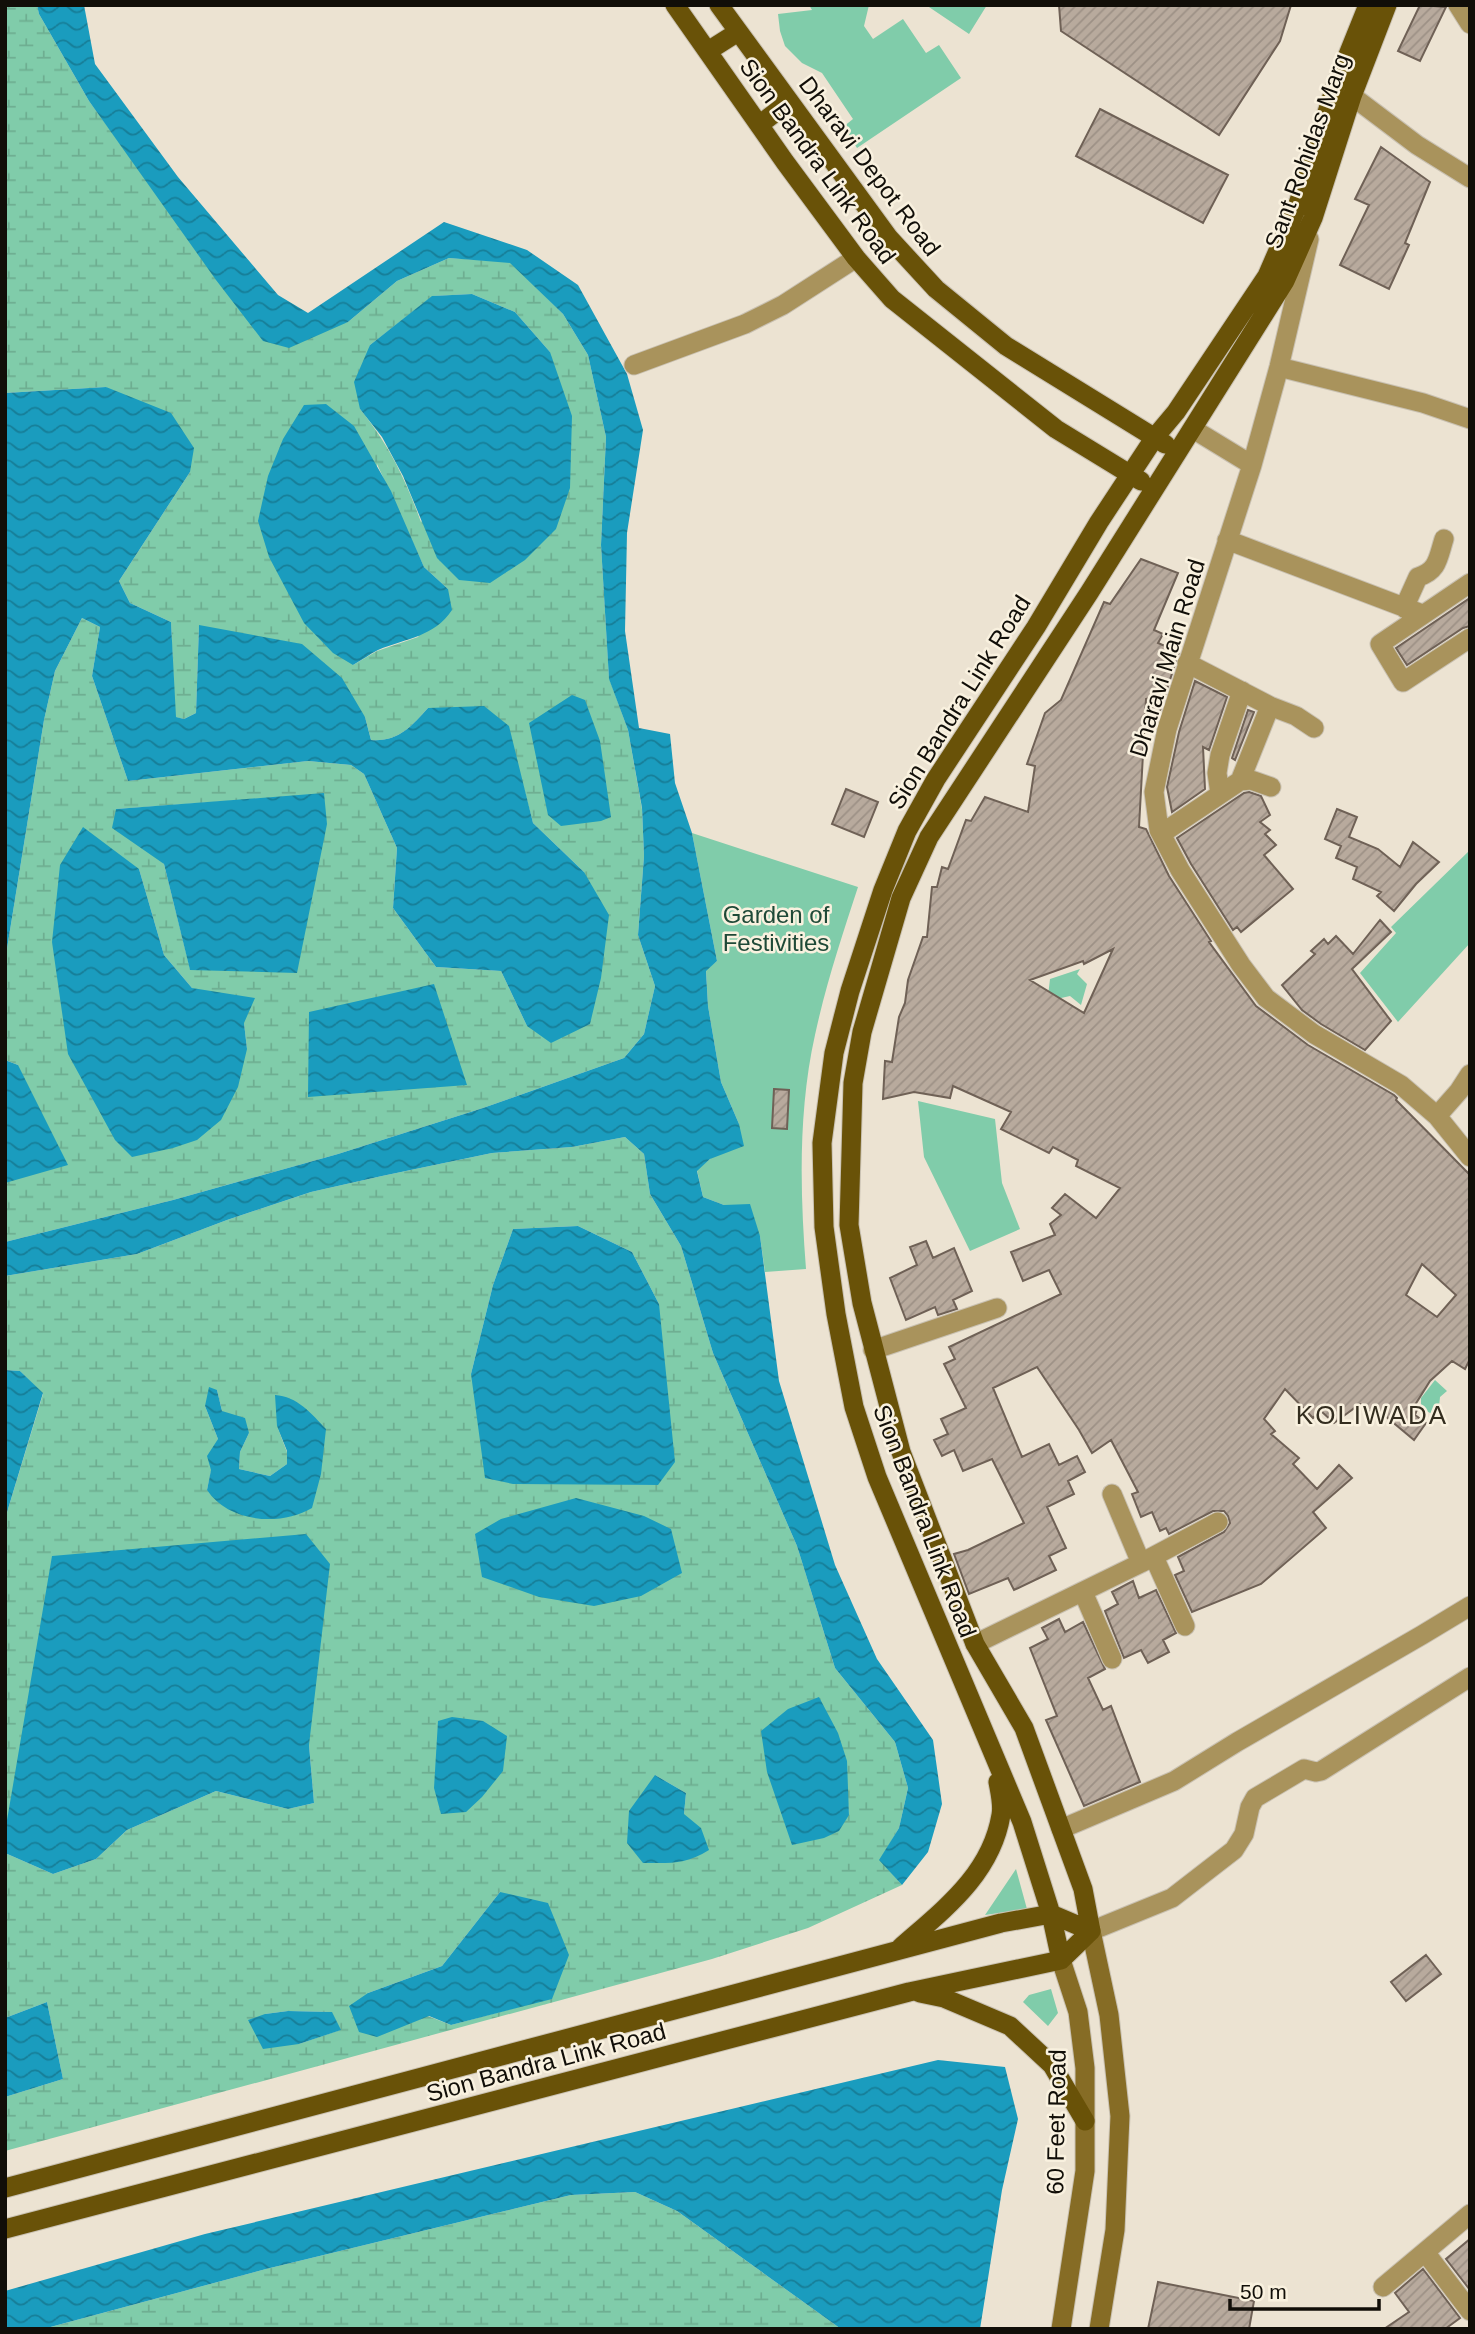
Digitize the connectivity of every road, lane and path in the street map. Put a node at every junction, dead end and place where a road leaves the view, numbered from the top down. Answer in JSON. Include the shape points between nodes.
{"nodes":[{"id":1,"x":675,"y":5,"type":"edge"},
{"id":2,"x":719,"y":5,"type":"edge"},
{"id":3,"x":1368,"y":5,"type":"edge"},
{"id":4,"x":1387,"y":5,"type":"edge"},
{"id":5,"x":1458,"y":5,"type":"edge"},
{"id":6,"x":1470,"y":23,"type":"edge"},
{"id":7,"x":738,"y":32,"type":"junction"},
{"id":8,"x":708,"y":51,"type":"junction"},
{"id":9,"x":1344,"y":92,"type":"junction"},
{"id":10,"x":789,"y":102,"type":"junction"},
{"id":11,"x":759,"y":125,"type":"junction"},
{"id":12,"x":1470,"y":178,"type":"edge"},
{"id":13,"x":1313,"y":218,"type":"junction"},
{"id":14,"x":856,"y":258,"type":"junction"},
{"id":15,"x":634,"y":365,"type":"dead end"},
{"id":16,"x":1279,"y":367,"type":"junction"},
{"id":17,"x":1470,"y":419,"type":"edge"},
{"id":18,"x":1193,"y":429,"type":"junction"},
{"id":19,"x":1155,"y":438,"type":"junction"},
{"id":20,"x":1177,"y":452,"type":"junction"},
{"id":21,"x":1252,"y":465,"type":"junction"},
{"id":22,"x":1130,"y":474,"type":"junction"},
{"id":23,"x":1153,"y":489,"type":"junction"},
{"id":24,"x":1444,"y":539,"type":"dead end"},
{"id":25,"x":1227,"y":540,"type":"junction"},
{"id":26,"x":1470,"y":583,"type":"edge"},
{"id":27,"x":1413,"y":611,"type":"junction"},
{"id":28,"x":1470,"y":638,"type":"edge"},
{"id":29,"x":1187,"y":663,"type":"junction"},
{"id":30,"x":1241,"y":691,"type":"junction"},
{"id":31,"x":1270,"y":706,"type":"junction"},
{"id":32,"x":1314,"y":728,"type":"dead end"},
{"id":33,"x":1240,"y":781,"type":"junction"},
{"id":34,"x":1271,"y":787,"type":"dead end"},
{"id":35,"x":1220,"y":794,"type":"junction"},
{"id":36,"x":1161,"y":834,"type":"junction"},
{"id":37,"x":1470,"y":1074,"type":"edge"},
{"id":38,"x":1437,"y":1116,"type":"junction"},
{"id":39,"x":1470,"y":1157,"type":"edge"},
{"id":40,"x":849,"y":1225,"type":"junction"},
{"id":41,"x":824,"y":1227,"type":"junction"},
{"id":42,"x":997,"y":1308,"type":"dead end"},
{"id":43,"x":873,"y":1350,"type":"junction"},
{"id":44,"x":1112,"y":1494,"type":"dead end"},
{"id":45,"x":1218,"y":1522,"type":"dead end"},
{"id":46,"x":1148,"y":1560,"type":"junction"},
{"id":47,"x":946,"y":1574,"type":"junction"},
{"id":48,"x":922,"y":1586,"type":"junction"},
{"id":49,"x":1083,"y":1592,"type":"junction"},
{"id":50,"x":1470,"y":1606,"type":"edge"},
{"id":51,"x":1185,"y":1626,"type":"dead end"},
{"id":52,"x":975,"y":1644,"type":"junction"},
{"id":53,"x":1112,"y":1660,"type":"dead end"},
{"id":54,"x":1470,"y":1677,"type":"edge"},
{"id":55,"x":996,"y":1764,"type":"junction"},
{"id":56,"x":1061,"y":1829,"type":"junction"},
{"id":57,"x":1051,"y":1914,"type":"junction"},
{"id":58,"x":1091,"y":1931,"type":"junction"},
{"id":59,"x":896,"y":1951,"type":"junction"},
{"id":60,"x":1061,"y":1960,"type":"junction"},
{"id":61,"x":909,"y":1992,"type":"junction"},
{"id":62,"x":1086,"y":2121,"type":"junction"},
{"id":63,"x":5,"y":2188,"type":"edge"},
{"id":64,"x":1470,"y":2214,"type":"edge"},
{"id":65,"x":5,"y":2229,"type":"edge"},
{"id":66,"x":1425,"y":2252,"type":"junction"},
{"id":67,"x":1383,"y":2287,"type":"dead end"},
{"id":68,"x":1470,"y":2311,"type":"edge"},
{"id":69,"x":1061,"y":2329,"type":"edge"},
{"id":70,"x":1099,"y":2329,"type":"edge"}],
"edges":[{"from":1,"to":8,"type":"main road","name":"Sion Bandra Link Road"},
{"from":2,"to":7,"type":"main road","name":"Dharavi Depot Road"},
{"from":3,"to":9,"type":"main road","name":"Sant Rohidas Marg"},
{"from":4,"to":9,"type":"main road","name":"Sant Rohidas Marg"},
{"from":5,"to":6,"type":"street"},
{"from":7,"to":8,"type":"main road"},
{"from":7,"to":10,"type":"main road","name":"Dharavi Depot Road"},
{"from":8,"to":11,"type":"main road","name":"Sion Bandra Link Road"},
{"from":9,"to":12,"type":"street"},
{"from":9,"to":13,"type":"main road","name":"Sant Rohidas Marg"},
{"from":9,"to":19,"type":"main road","name":"Sant Rohidas Marg","via":[[1267,276]]},
{"from":10,"to":11,"type":"main road"},
{"from":10,"to":19,"type":"main road","name":"Dharavi Depot Road","via":[[889,238],[936,289],[1006,346]]},
{"from":11,"to":14,"type":"main road","name":"Sion Bandra Link Road"},
{"from":13,"to":16,"type":"street","name":"Dharavi Main Road"},
{"from":13,"to":18,"type":"main road","name":"Sant Rohidas Marg","via":[[1285,281]]},
{"from":14,"to":15,"type":"street","via":[[745,324]]},
{"from":14,"to":22,"type":"main road","name":"Sion Bandra Link Road","via":[[892,299],[965,359],[1056,429]]},
{"from":16,"to":17,"type":"street"},
{"from":16,"to":21,"type":"street","name":"Dharavi Main Road"},
{"from":18,"to":20,"type":"main road","name":"Sant Rohidas Marg"},
{"from":18,"to":21,"type":"street"},
{"from":19,"to":20,"type":"main road","name":"Dharavi Depot Road"},
{"from":19,"to":22,"type":"main road","name":"Sant Rohidas Marg"},
{"from":20,"to":23,"type":"main road","name":"Sion Bandra Link Road"},
{"from":21,"to":25,"type":"street","name":"Dharavi Main Road"},
{"from":22,"to":23,"type":"main road"},
{"from":22,"to":41,"type":"main road","name":"Sion Bandra Link Road","via":[[936,779],[907,831],[883,890],[834,1053],[822,1143]]},
{"from":23,"to":40,"type":"main road","name":"Sion Bandra Link Road","via":[[929,837],[901,898],[862,1032],[853,1083]]},
{"from":24,"to":27,"type":"street","via":[[1433,570],[1418,576]]},
{"from":25,"to":27,"type":"street"},
{"from":25,"to":29,"type":"street","name":"Dharavi Main Road"},
{"from":26,"to":27,"type":"street"},
{"from":27,"to":28,"type":"street","via":[[1380,644],[1403,682]]},
{"from":29,"to":30,"type":"street"},
{"from":29,"to":36,"type":"street","name":"Dharavi Main Road","via":[[1154,792]]},
{"from":30,"to":31,"type":"street"},
{"from":30,"to":35,"type":"street","via":[[1220,755]]},
{"from":31,"to":32,"type":"street"},
{"from":31,"to":33,"type":"street"},
{"from":33,"to":34,"type":"street"},
{"from":33,"to":35,"type":"street"},
{"from":35,"to":36,"type":"street"},
{"from":36,"to":38,"type":"street","name":"Dharavi Main Road","via":[[1266,998],[1314,1034],[1401,1085]]},
{"from":37,"to":38,"type":"street"},
{"from":38,"to":39,"type":"street","name":"Dharavi Main Road"},
{"from":40,"to":41,"type":"main road"},
{"from":40,"to":43,"type":"main road","name":"Sion Bandra Link Road"},
{"from":41,"to":48,"type":"main road","name":"Sion Bandra Link Road","via":[[854,1408]]},
{"from":42,"to":43,"type":"street"},
{"from":43,"to":47,"type":"main road","name":"Sion Bandra Link Road","via":[[901,1452]]},
{"from":44,"to":46,"type":"street"},
{"from":45,"to":46,"type":"street"},
{"from":46,"to":49,"type":"street"},
{"from":46,"to":51,"type":"street"},
{"from":47,"to":48,"type":"main road"},
{"from":47,"to":52,"type":"main road","name":"Sion Bandra Link Road"},
{"from":48,"to":55,"type":"main road","name":"Sion Bandra Link Road"},
{"from":49,"to":52,"type":"street"},
{"from":49,"to":53,"type":"street"},
{"from":50,"to":56,"type":"street","via":[[1174,1782]]},
{"from":52,"to":56,"type":"main road","name":"Sion Bandra Link Road","via":[[1024,1728]]},
{"from":54,"to":58,"type":"street","via":[[1321,1771],[1304,1769],[1260,1794],[1250,1807],[1244,1834],[1234,1850],[1172,1898]]},
{"from":55,"to":57,"type":"main road","via":[[1022,1822]]},
{"from":55,"to":59,"type":"main road","via":[[1002,1813],[991,1848],[959,1896]]},
{"from":56,"to":58,"type":"main road","name":"Sion Bandra Link Road","via":[[1083,1889]]},
{"from":57,"to":58,"type":"main road"},
{"from":57,"to":59,"type":"main road","name":"Sion Bandra Link Road"},
{"from":57,"to":60,"type":"main road"},
{"from":58,"to":60,"type":"main road"},
{"from":58,"to":70,"type":"main road","via":[[1109,2015],[1120,2116],[1115,2230]]},
{"from":59,"to":63,"type":"main road","name":"Sion Bandra Link Road"},
{"from":60,"to":61,"type":"main road","name":"Sion Bandra Link Road"},
{"from":60,"to":62,"type":"main road","name":"60 Feet Road","via":[[1078,2012]]},
{"from":61,"to":62,"type":"main road","via":[[944,1998],[1010,2026],[1052,2065]]},
{"from":61,"to":65,"type":"main road","name":"Sion Bandra Link Road"},
{"from":62,"to":69,"type":"main road","name":"60 Feet Road","via":[[1085,2171]]},
{"from":64,"to":66,"type":"street"},
{"from":66,"to":67,"type":"street"},
{"from":66,"to":68,"type":"street"}]}
